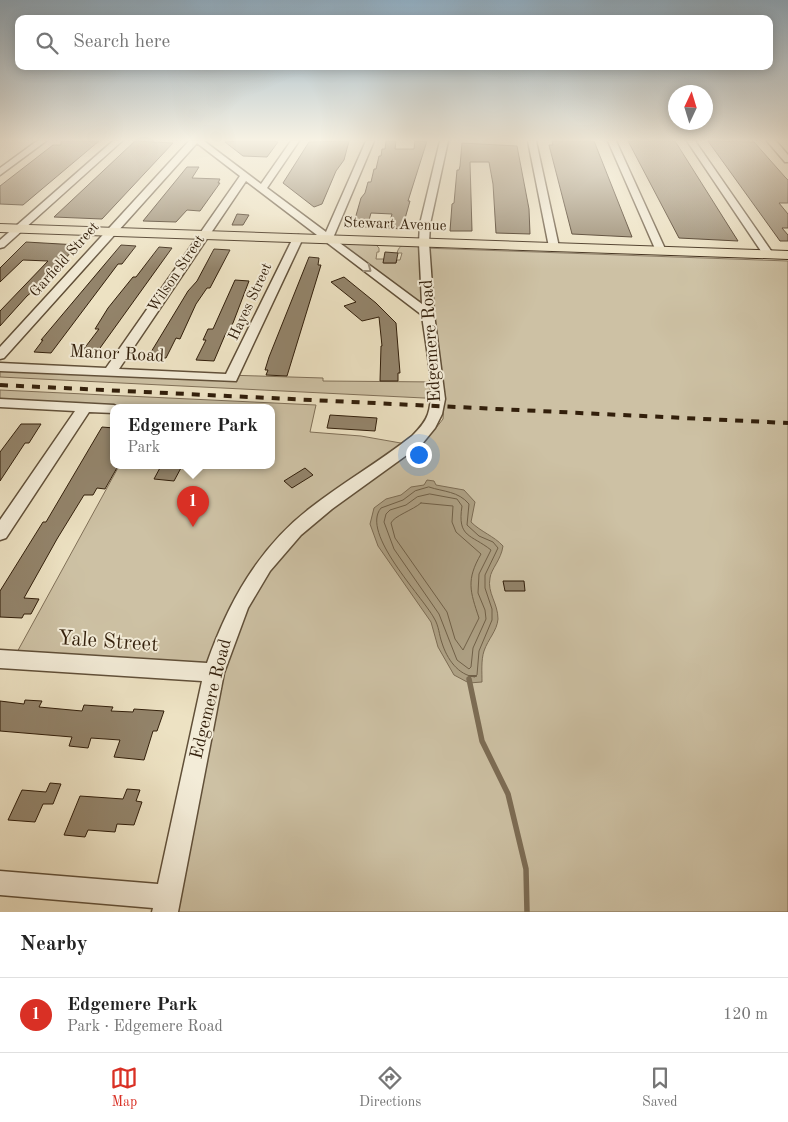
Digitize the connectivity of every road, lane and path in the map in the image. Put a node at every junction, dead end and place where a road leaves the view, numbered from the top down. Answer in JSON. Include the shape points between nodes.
{"nodes":[{"id":1,"x":70,"y":184,"type":"edge"},
{"id":2,"x":155,"y":184,"type":"edge"},
{"id":3,"x":240,"y":184,"type":"edge"},
{"id":4,"x":255,"y":184,"type":"edge"},
{"id":5,"x":266,"y":184,"type":"edge"},
{"id":6,"x":352,"y":184,"type":"edge"},
{"id":7,"x":434,"y":184,"type":"edge"},
{"id":8,"x":541,"y":184,"type":"edge"},
{"id":9,"x":631,"y":184,"type":"edge"},
{"id":10,"x":720,"y":184,"type":"edge"},
{"id":11,"x":262,"y":189,"type":"junction"},
{"id":12,"x":0,"y":228,"type":"edge"},
{"id":13,"x":19,"y":229,"type":"junction"},
{"id":14,"x":111,"y":232,"type":"junction"},
{"id":15,"x":203,"y":235,"type":"junction"},
{"id":16,"x":298,"y":238,"type":"junction"},
{"id":17,"x":328,"y":239,"type":"junction"},
{"id":18,"x":424,"y":243,"type":"junction"},
{"id":19,"x":0,"y":245,"type":"edge"},
{"id":20,"x":554,"y":247,"type":"junction"},
{"id":21,"x":661,"y":251,"type":"junction"},
{"id":22,"x":769,"y":255,"type":"junction"},
{"id":23,"x":788,"y":255,"type":"edge"},
{"id":24,"x":428,"y":314,"type":"junction"},
{"id":25,"x":0,"y":355,"type":"edge"},
{"id":26,"x":0,"y":367,"type":"edge"},
{"id":27,"x":110,"y":372,"type":"junction"},
{"id":28,"x":232,"y":378,"type":"joint"},
{"id":29,"x":0,"y":403,"type":"edge"},
{"id":30,"x":85,"y":407,"type":"junction"},
{"id":31,"x":110,"y":409,"type":"edge"},
{"id":32,"x":0,"y":533,"type":"edge"},
{"id":33,"x":0,"y":659,"type":"edge"},
{"id":34,"x":214,"y":673,"type":"junction"},
{"id":35,"x":0,"y":882,"type":"edge"},
{"id":36,"x":166,"y":904,"type":"edge"}],
"edges":[{"from":1,"to":13,"type":"street"},
{"from":2,"to":14,"type":"street","name":"Garfield Street"},
{"from":3,"to":15,"type":"street","name":"Wilson Street"},
{"from":4,"to":11,"type":"street"},
{"from":5,"to":11,"type":"street"},
{"from":6,"to":17,"type":"street"},
{"from":7,"to":18,"type":"street","name":"Edgemere Road"},
{"from":8,"to":20,"type":"street"},
{"from":9,"to":21,"type":"street"},
{"from":10,"to":22,"type":"street"},
{"from":11,"to":17,"type":"street"},
{"from":12,"to":13,"type":"main road","name":"Stewart Avenue"},
{"from":13,"to":14,"type":"main road","name":"Stewart Avenue"},
{"from":13,"to":19,"type":"street"},
{"from":14,"to":15,"type":"main road","name":"Stewart Avenue"},
{"from":14,"to":25,"type":"street","name":"Garfield Street"},
{"from":15,"to":16,"type":"main road","name":"Stewart Avenue"},
{"from":15,"to":27,"type":"street","name":"Wilson Street"},
{"from":16,"to":17,"type":"main road","name":"Stewart Avenue"},
{"from":16,"to":28,"type":"street","name":"Hayes Street"},
{"from":17,"to":18,"type":"main road","name":"Stewart Avenue"},
{"from":17,"to":24,"type":"street","one_way":true},
{"from":18,"to":20,"type":"main road","name":"Stewart Avenue"},
{"from":18,"to":24,"type":"street","name":"Edgemere Road"},
{"from":20,"to":21,"type":"main road","name":"Stewart Avenue"},
{"from":21,"to":22,"type":"main road","name":"Stewart Avenue"},
{"from":22,"to":23,"type":"main road","name":"Stewart Avenue"},
{"from":24,"to":34,"type":"street","name":"Edgemere Road","via":[[438,400],[430,425],[402,452],[315,514],[273,554],[240,603]]},
{"from":26,"to":27,"type":"street","name":"Manor Road"},
{"from":27,"to":28,"type":"street","name":"Manor Road"},
{"from":29,"to":30,"type":"street"},
{"from":30,"to":31,"type":"street"},
{"from":30,"to":32,"type":"street"},
{"from":33,"to":34,"type":"street","name":"Yale Street"},
{"from":34,"to":36,"type":"street","name":"Edgemere Road"},
{"from":35,"to":36,"type":"street"}]}
